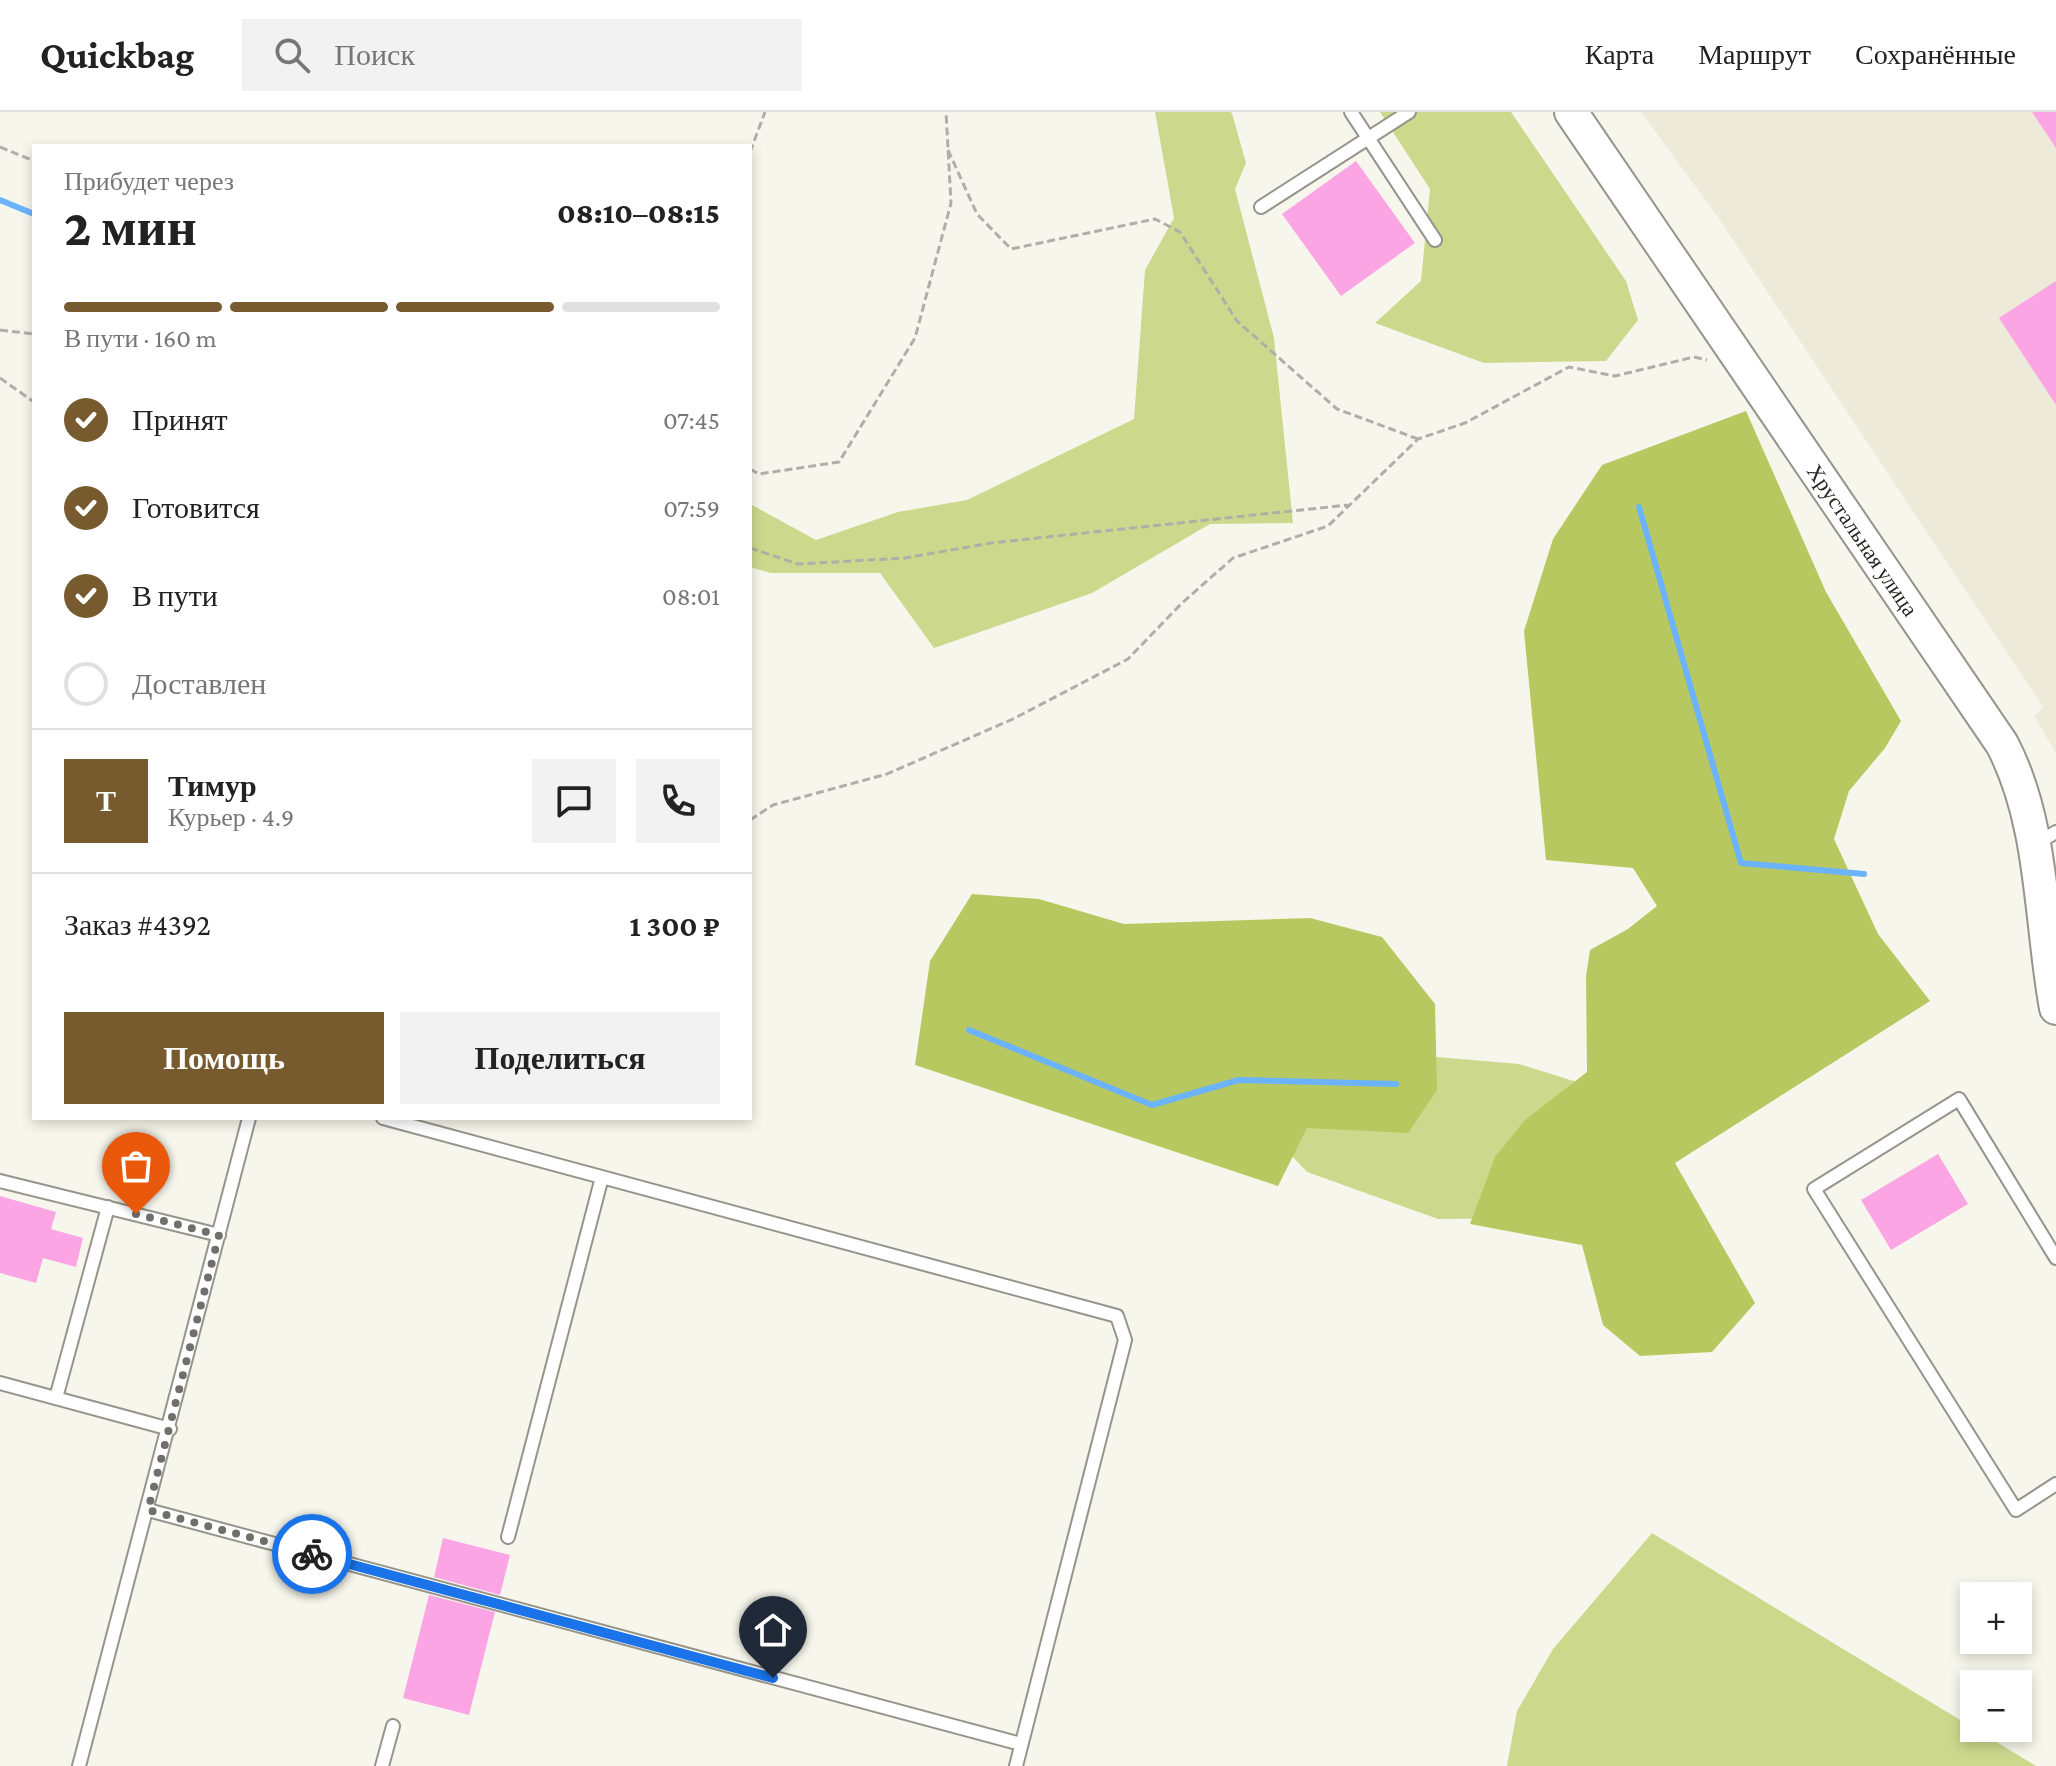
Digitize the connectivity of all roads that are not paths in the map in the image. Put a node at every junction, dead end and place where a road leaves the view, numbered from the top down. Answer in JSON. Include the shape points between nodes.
{"nodes":[{"id":1,"x":1351,"y":112,"type":"edge"},
{"id":2,"x":1409,"y":112,"type":"edge"},
{"id":3,"x":1571,"y":112,"type":"edge"},
{"id":4,"x":1369,"y":138,"type":"junction"},
{"id":5,"x":1261,"y":207,"type":"dead end"},
{"id":6,"x":1435,"y":240,"type":"dead end"},
{"id":7,"x":2045,"y":839,"type":"edge"},
{"id":8,"x":2055,"y":1002,"type":"edge"},
{"id":9,"x":248,"y":1120,"type":"edge"},
{"id":10,"x":390,"y":1120,"type":"edge"},
{"id":11,"x":602,"y":1177,"type":"junction"},
{"id":12,"x":0,"y":1181,"type":"edge"},
{"id":13,"x":108,"y":1207,"type":"junction"},
{"id":14,"x":219,"y":1235,"type":"junction"},
{"id":15,"x":2056,"y":1258,"type":"edge"},
{"id":16,"x":0,"y":1383,"type":"edge"},
{"id":17,"x":56,"y":1398,"type":"junction"},
{"id":18,"x":170,"y":1429,"type":"junction"},
{"id":19,"x":2056,"y":1484,"type":"edge"},
{"id":20,"x":148,"y":1510,"type":"junction"},
{"id":21,"x":508,"y":1537,"type":"dead end"},
{"id":22,"x":393,"y":1726,"type":"dead end"},
{"id":23,"x":1021,"y":1744,"type":"junction"},
{"id":24,"x":79,"y":1766,"type":"edge"},
{"id":25,"x":382,"y":1766,"type":"edge"},
{"id":26,"x":1016,"y":1766,"type":"edge"}],
"edges":[{"from":1,"to":4,"type":"lane"},
{"from":2,"to":4,"type":"lane"},
{"from":3,"to":7,"type":"street","name":"Хрустальная улица","via":[[2002,744]]},
{"from":4,"to":5,"type":"lane"},
{"from":4,"to":6,"type":"lane"},
{"from":7,"to":8,"type":"street","name":"Хрустальная улица"},
{"from":9,"to":14,"type":"lane"},
{"from":10,"to":11,"type":"lane"},
{"from":11,"to":21,"type":"lane"},
{"from":11,"to":23,"type":"lane","via":[[1117,1316],[1125,1340]]},
{"from":12,"to":13,"type":"lane"},
{"from":13,"to":14,"type":"lane"},
{"from":13,"to":17,"type":"lane"},
{"from":14,"to":18,"type":"lane"},
{"from":15,"to":19,"type":"lane","via":[[1959,1099],[1814,1189],[2016,1510]]},
{"from":16,"to":17,"type":"lane"},
{"from":17,"to":18,"type":"lane"},
{"from":18,"to":20,"type":"lane"},
{"from":20,"to":23,"type":"lane"},
{"from":20,"to":24,"type":"lane"},
{"from":22,"to":25,"type":"lane"},
{"from":23,"to":26,"type":"lane"}]}
